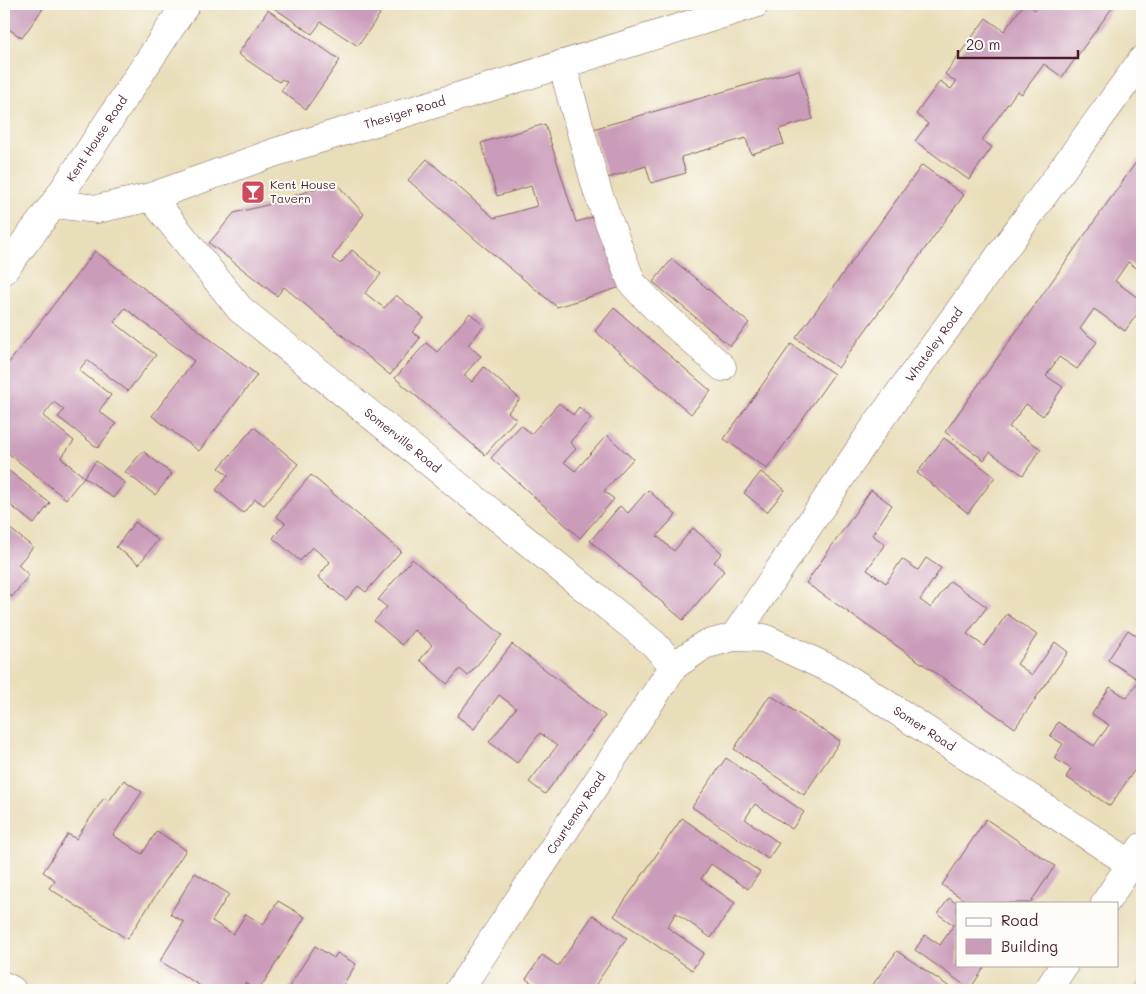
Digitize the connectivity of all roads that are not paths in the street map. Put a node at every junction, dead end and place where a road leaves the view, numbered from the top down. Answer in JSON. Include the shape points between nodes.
{"nodes":[{"id":1,"x":186,"y":4,"type":"edge"},
{"id":2,"x":754,"y":4,"type":"edge"},
{"id":3,"x":1142,"y":60,"type":"edge"},
{"id":4,"x":562,"y":64,"type":"junction"},
{"id":5,"x":151,"y":197,"type":"junction"},
{"id":6,"x":54,"y":204,"type":"junction"},
{"id":7,"x":4,"y":270,"type":"edge"},
{"id":8,"x":722,"y":367,"type":"dead end"},
{"id":9,"x":734,"y":637,"type":"junction"},
{"id":10,"x":704,"y":645,"type":"joint"},
{"id":11,"x":674,"y":666,"type":"junction"},
{"id":12,"x":1136,"y":856,"type":"edge"},
{"id":13,"x":1106,"y":902,"type":"edge"},
{"id":14,"x":1063,"y":966,"type":"edge"},
{"id":15,"x":4,"y":986,"type":"edge"},
{"id":16,"x":12,"y":990,"type":"edge"},
{"id":17,"x":459,"y":990,"type":"edge"},
{"id":18,"x":1048,"y":990,"type":"edge"}],
"edges":[{"from":1,"to":6,"type":"street","name":"Kent House Road"},
{"from":2,"to":4,"type":"street","name":"Thesiger Road"},
{"from":3,"to":9,"type":"street","name":"Whateley Road","via":[[876,425]]},
{"from":4,"to":5,"type":"street","name":"Thesiger Road","via":[[276,152]]},
{"from":4,"to":8,"type":"street","via":[[598,193],[632,283]]},
{"from":5,"to":6,"type":"street","name":"Thesiger Road","via":[[97,209]]},
{"from":5,"to":11,"type":"street","name":"Somerville Road","via":[[240,309],[654,644]]},
{"from":6,"to":7,"type":"street","name":"Kent House Road"},
{"from":9,"to":10,"type":"street","name":"Somer Road"},
{"from":9,"to":12,"type":"street","name":"Somer Road","via":[[764,638],[839,672]]},
{"from":10,"to":11,"type":"street","name":"Courtenay Road"},
{"from":11,"to":17,"type":"street","name":"Courtenay Road"},
{"from":12,"to":13,"type":"street"},
{"from":14,"to":18,"type":"street"},
{"from":15,"to":16,"type":"street"}]}
